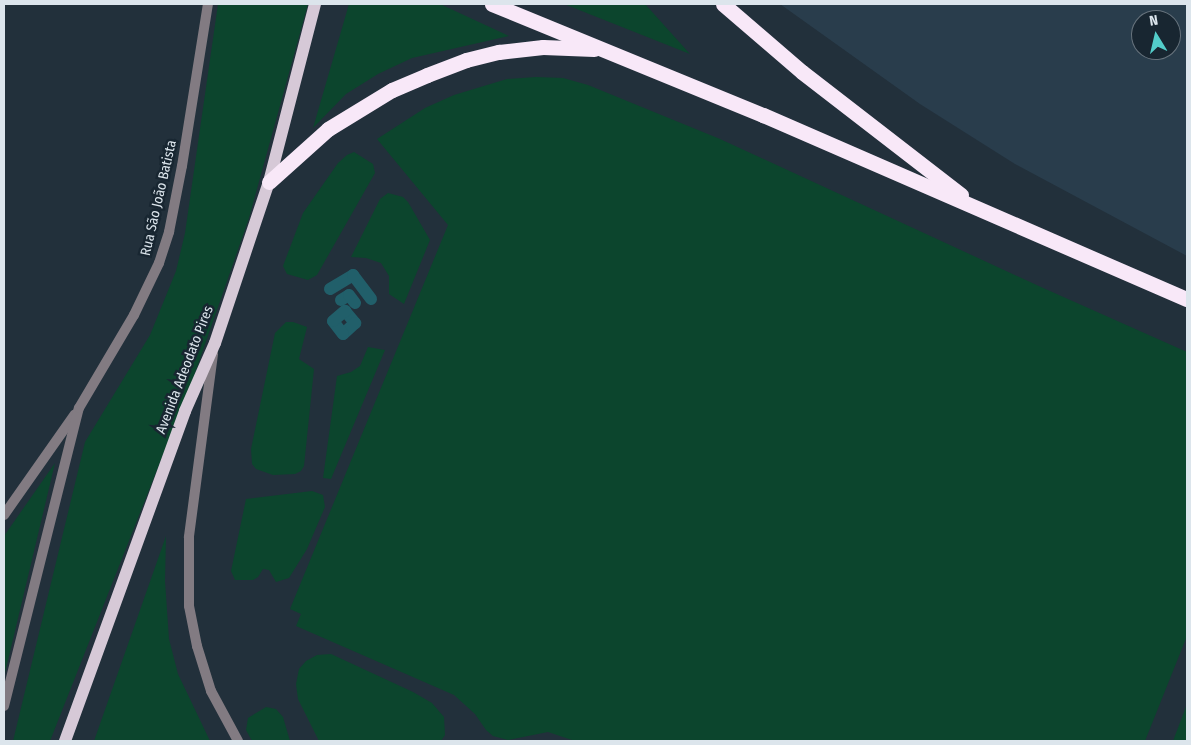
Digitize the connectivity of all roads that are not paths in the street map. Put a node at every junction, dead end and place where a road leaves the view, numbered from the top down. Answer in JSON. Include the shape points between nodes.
{"nodes":[{"id":1,"x":208,"y":4,"type":"edge"},
{"id":2,"x":315,"y":4,"type":"edge"},
{"id":3,"x":492,"y":4,"type":"edge"},
{"id":4,"x":723,"y":4,"type":"edge"},
{"id":5,"x":607,"y":50,"type":"junction"},
{"id":6,"x":270,"y":182,"type":"junction"},
{"id":7,"x":980,"y":210,"type":"junction"},
{"id":8,"x":1187,"y":299,"type":"edge"},
{"id":9,"x":215,"y":343,"type":"junction"},
{"id":10,"x":78,"y":408,"type":"junction"},
{"id":11,"x":4,"y":515,"type":"edge"},
{"id":12,"x":4,"y":706,"type":"edge"},
{"id":13,"x":65,"y":741,"type":"edge"},
{"id":14,"x":238,"y":741,"type":"edge"}],
"edges":[{"from":1,"to":10,"type":"street","name":"Rua São João Batista","via":[[182,166],[159,263],[119,344]]},
{"from":2,"to":6,"type":"main road","name":"Avenida Adeodato Pires"},
{"from":3,"to":5,"type":"highway"},
{"from":4,"to":7,"type":"highway","via":[[802,72]]},
{"from":5,"to":6,"type":"highway","via":[[543,47],[499,52],[427,75],[392,90],[328,129]]},
{"from":5,"to":7,"type":"highway"},
{"from":6,"to":9,"type":"main road","name":"Avenida Adeodato Pires"},
{"from":7,"to":8,"type":"highway"},
{"from":9,"to":13,"type":"main road","name":"Avenida Adeodato Pires","via":[[185,410]]},
{"from":9,"to":14,"type":"street","via":[[189,537],[189,606],[211,691]]},
{"from":10,"to":11,"type":"street","name":"Rua São João Batista"},
{"from":10,"to":12,"type":"street","name":"Rua São João Batista"}]}
